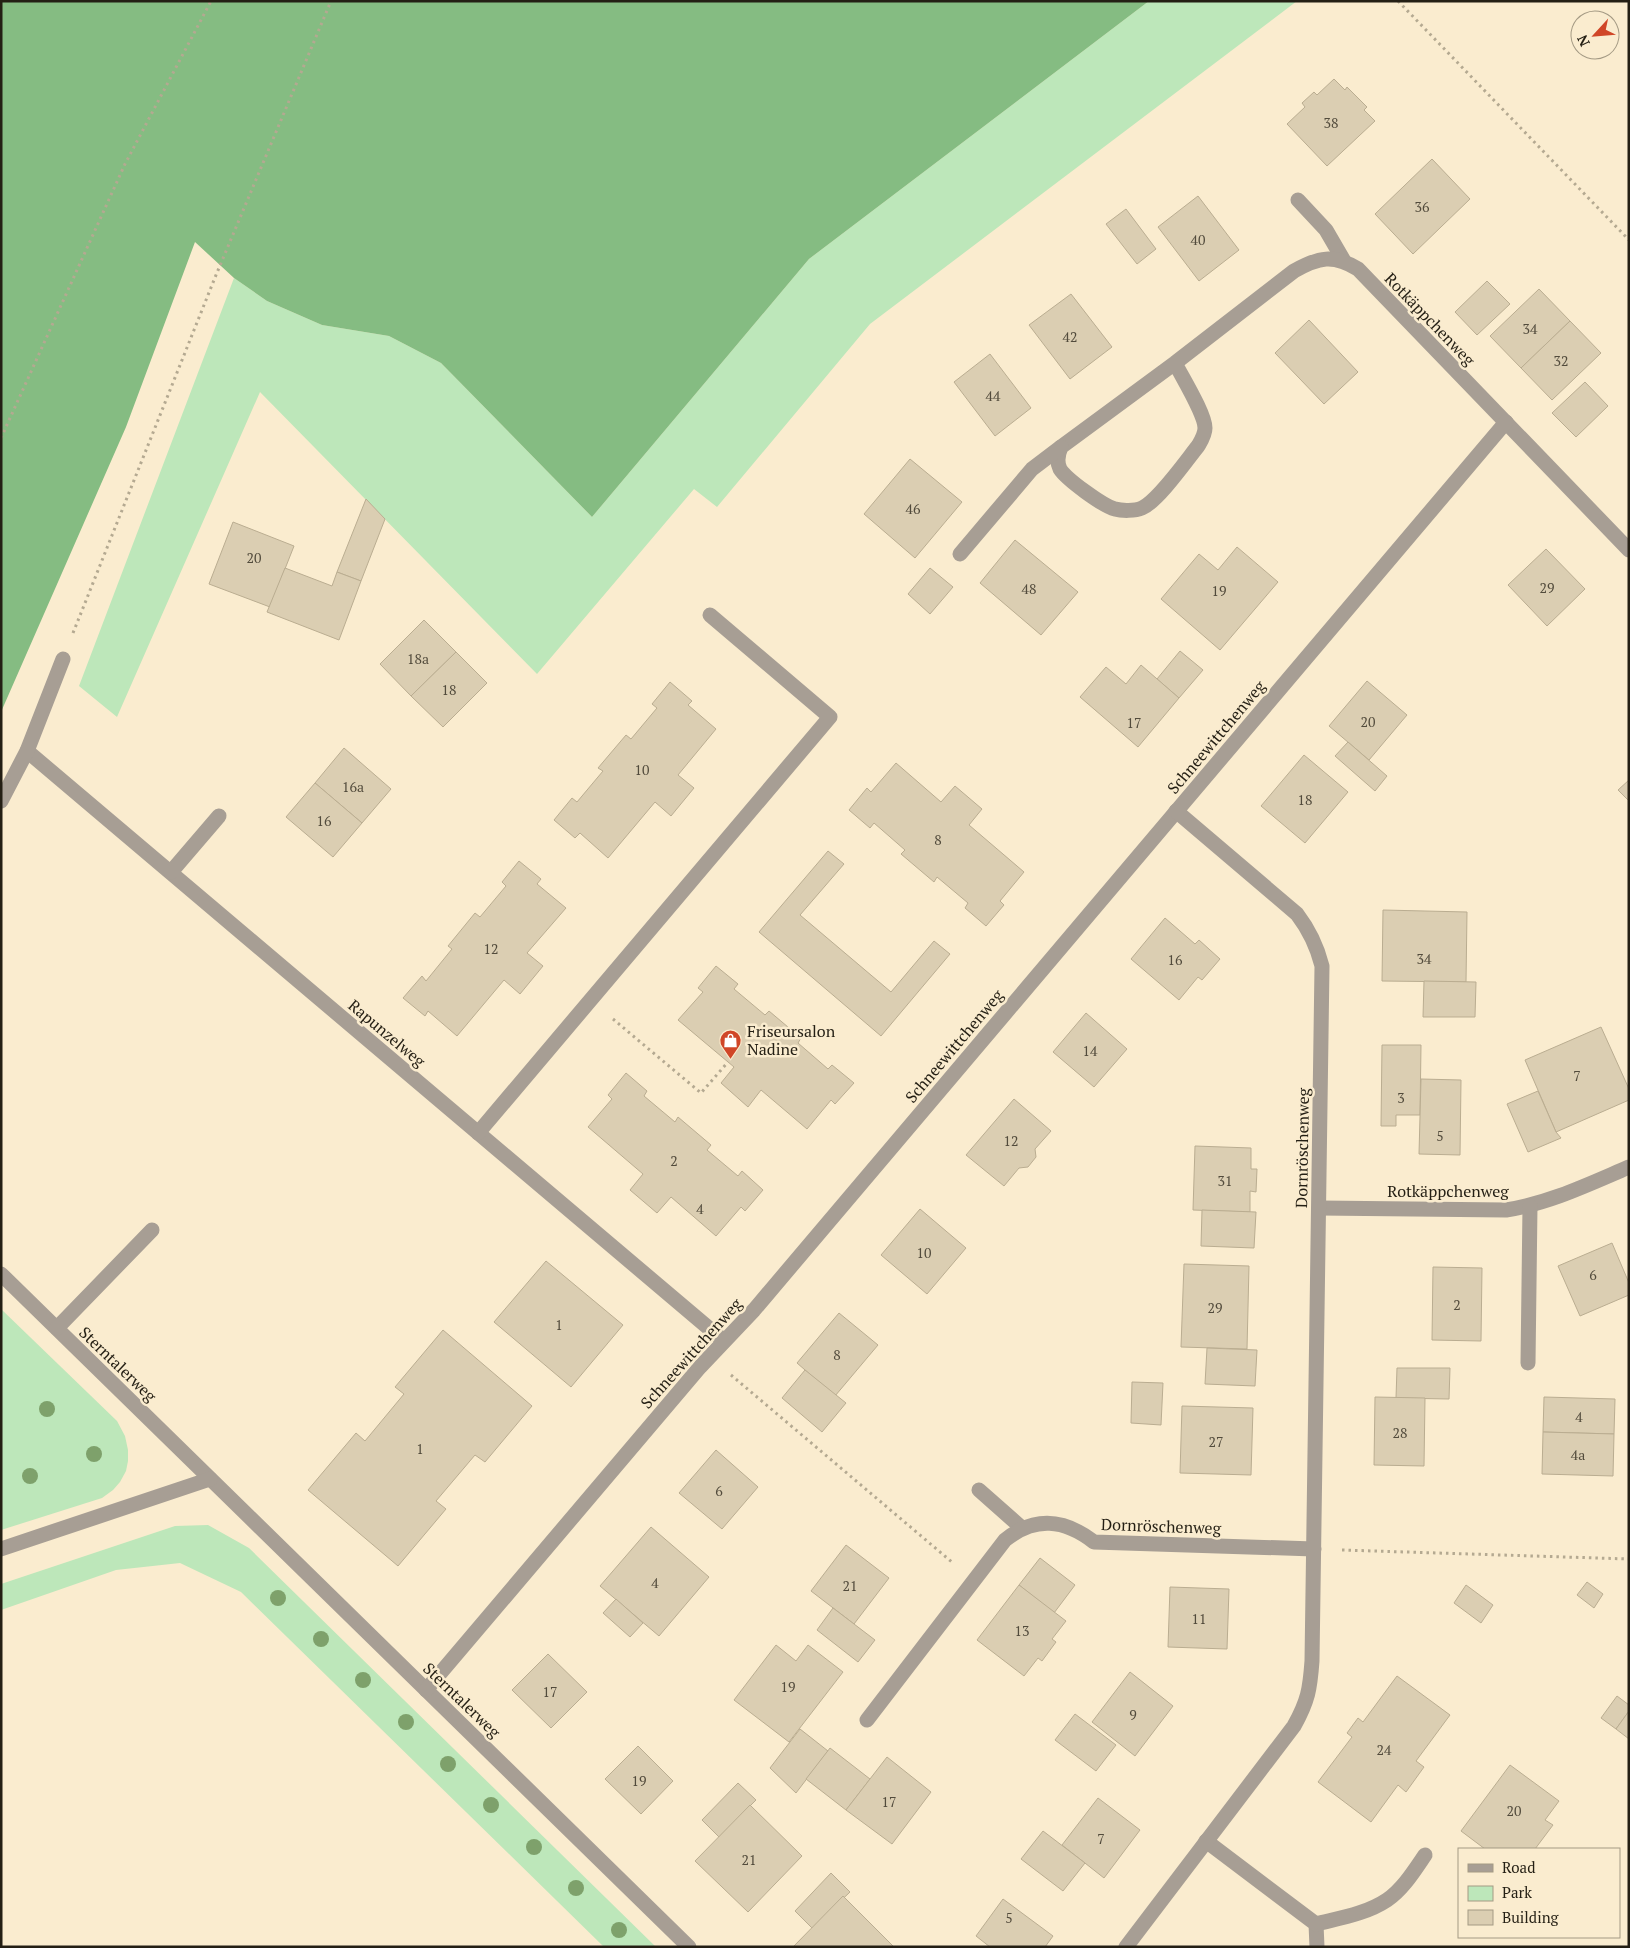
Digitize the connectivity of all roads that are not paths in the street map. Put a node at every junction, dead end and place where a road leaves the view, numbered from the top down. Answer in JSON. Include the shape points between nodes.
{"nodes":[{"id":1,"x":1298,"y":200,"type":"dead end"},
{"id":2,"x":1344,"y":261,"type":"junction"},
{"id":3,"x":1175,"y":363,"type":"junction"},
{"id":4,"x":1506,"y":422,"type":"junction"},
{"id":5,"x":1061,"y":447,"type":"junction"},
{"id":6,"x":1629,"y":550,"type":"edge"},
{"id":7,"x":960,"y":554,"type":"dead end"},
{"id":8,"x":710,"y":615,"type":"dead end"},
{"id":9,"x":62,"y":659,"type":"road end"},
{"id":10,"x":27,"y":751,"type":"junction"},
{"id":11,"x":1,"y":801,"type":"edge"},
{"id":12,"x":1176,"y":811,"type":"junction"},
{"id":13,"x":219,"y":816,"type":"dead end"},
{"id":14,"x":171,"y":872,"type":"junction"},
{"id":15,"x":478,"y":1133,"type":"junction"},
{"id":16,"x":1629,"y":1167,"type":"edge"},
{"id":17,"x":1530,"y":1206,"type":"junction"},
{"id":18,"x":1319,"y":1208,"type":"junction"},
{"id":19,"x":152,"y":1230,"type":"dead end"},
{"id":20,"x":1,"y":1274,"type":"edge"},
{"id":21,"x":56,"y":1328,"type":"junction"},
{"id":22,"x":724,"y":1341,"type":"junction"},
{"id":23,"x":1528,"y":1363,"type":"dead end"},
{"id":24,"x":210,"y":1479,"type":"junction"},
{"id":25,"x":979,"y":1490,"type":"dead end"},
{"id":26,"x":1022,"y":1528,"type":"junction"},
{"id":27,"x":1,"y":1549,"type":"edge"},
{"id":28,"x":1314,"y":1549,"type":"junction"},
{"id":29,"x":426,"y":1690,"type":"junction"},
{"id":30,"x":867,"y":1720,"type":"dead end"},
{"id":31,"x":1206,"y":1841,"type":"junction"},
{"id":32,"x":1425,"y":1856,"type":"dead end"},
{"id":33,"x":1316,"y":1924,"type":"junction"},
{"id":34,"x":689,"y":1947,"type":"edge"},
{"id":35,"x":1126,"y":1947,"type":"edge"},
{"id":36,"x":1317,"y":1947,"type":"edge"}],
"edges":[{"from":1,"to":2,"type":"street","via":[[1326,230]]},
{"from":2,"to":3,"type":"street","via":[[1328,258],[1294,271]]},
{"from":2,"to":4,"type":"street","name":"Rotkäppchenweg","via":[[1358,269]]},
{"from":3,"to":5,"type":"street"},
{"from":3,"to":5,"type":"street","via":[[1205,428],[1198,446],[1152,500],[1141,508],[1129,510],[1116,510],[1101,503],[1060,468],[1057,456]]},
{"from":4,"to":6,"type":"street","name":"Rotkäppchenweg"},
{"from":4,"to":12,"type":"street","name":"Schneewittchenweg"},
{"from":5,"to":7,"type":"street","via":[[1032,469]]},
{"from":8,"to":15,"type":"street","via":[[830,717]]},
{"from":9,"to":10,"type":"street"},
{"from":10,"to":11,"type":"street"},
{"from":10,"to":14,"type":"street","name":"Rapunzelweg"},
{"from":12,"to":18,"type":"street","name":"Dornröschenweg","via":[[1297,914],[1318,949],[1322,966]]},
{"from":12,"to":22,"type":"street","name":"Schneewittchenweg","via":[[754,1310]]},
{"from":13,"to":14,"type":"street"},
{"from":14,"to":15,"type":"street","name":"Rapunzelweg"},
{"from":15,"to":22,"type":"street","name":"Rapunzelweg"},
{"from":16,"to":17,"type":"street","name":"Rotkäppchenweg"},
{"from":17,"to":18,"type":"street","name":"Rotkäppchenweg","via":[[1506,1210]]},
{"from":17,"to":23,"type":"street"},
{"from":18,"to":28,"type":"street","name":"Dornröschenweg"},
{"from":19,"to":21,"type":"street"},
{"from":20,"to":21,"type":"street","name":"Sterntalerweg"},
{"from":21,"to":24,"type":"street","name":"Sterntalerweg"},
{"from":22,"to":29,"type":"street","name":"Schneewittchenweg"},
{"from":24,"to":27,"type":"street"},
{"from":24,"to":29,"type":"street","name":"Sterntalerweg"},
{"from":25,"to":26,"type":"street"},
{"from":26,"to":28,"type":"street","name":"Dornröschenweg","via":[[1052,1523],[1078,1531],[1094,1542]]},
{"from":26,"to":30,"type":"street","name":"Dornröschenweg","via":[[1005,1540]]},
{"from":28,"to":31,"type":"street","name":"Dornröschenweg","via":[[1312,1661],[1310,1689],[1304,1708],[1294,1726]]},
{"from":29,"to":34,"type":"street","name":"Sterntalerweg"},
{"from":31,"to":33,"type":"street"},
{"from":31,"to":35,"type":"street","name":"Dornröschenweg"},
{"from":32,"to":33,"type":"street","via":[[1387,1900],[1364,1912]]},
{"from":33,"to":36,"type":"street"}]}
